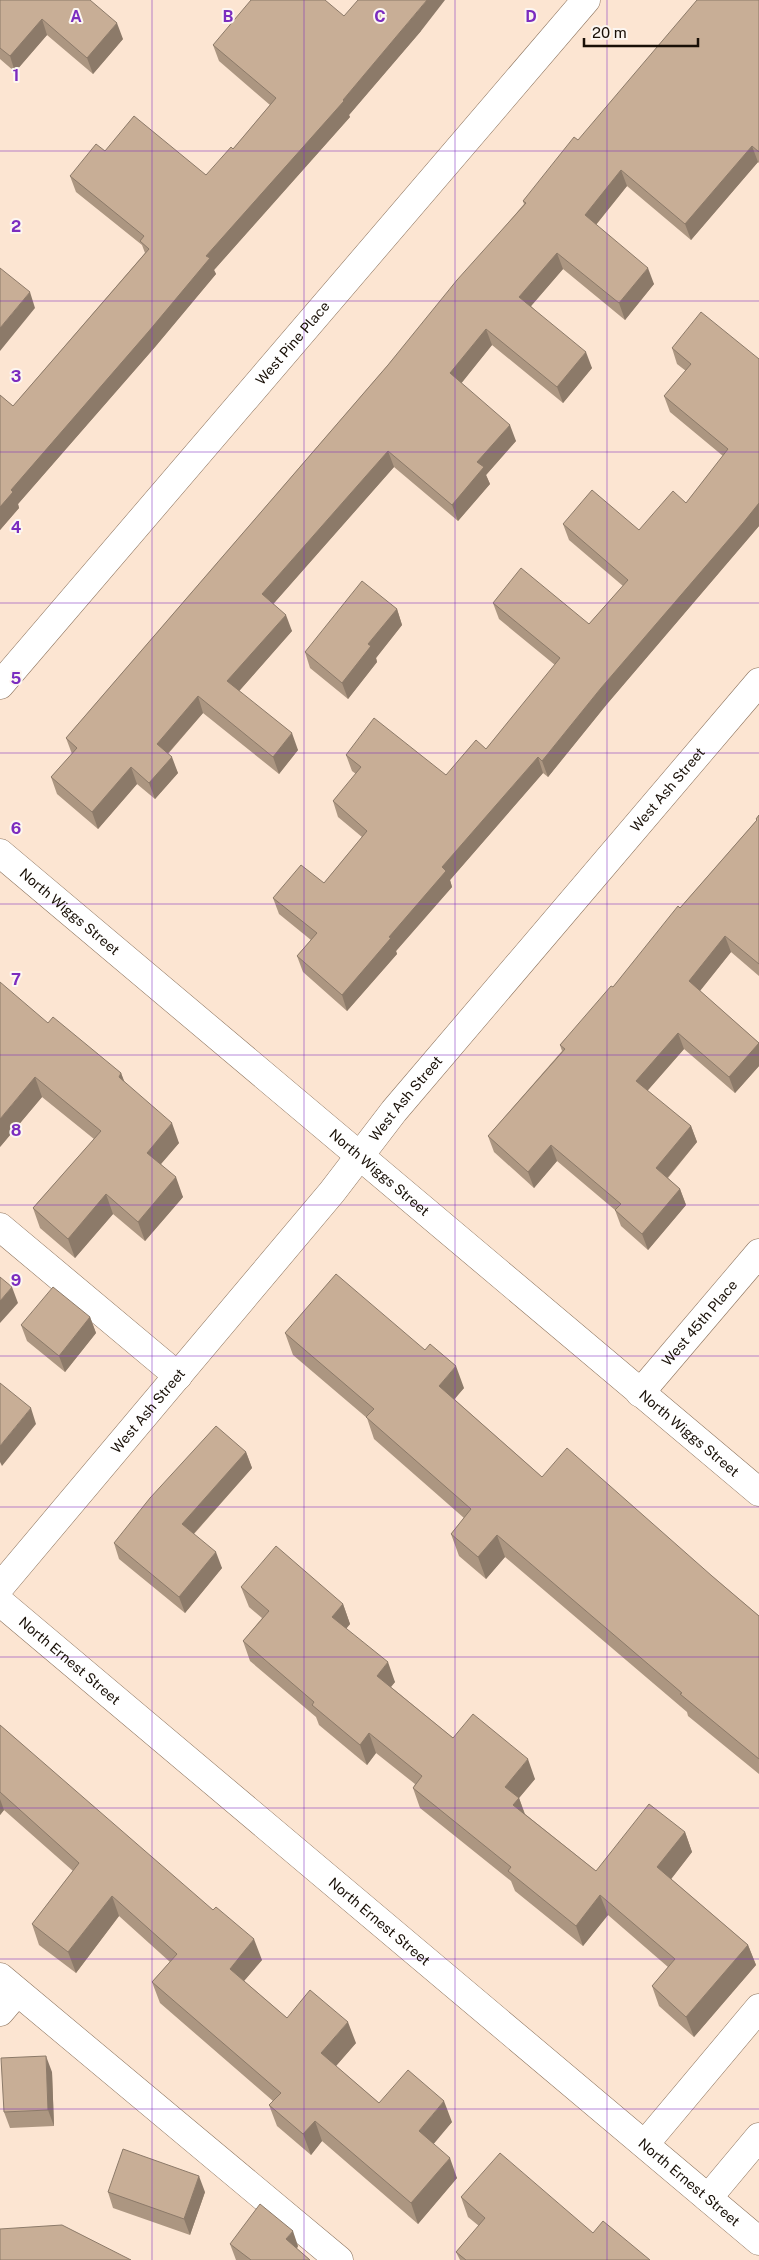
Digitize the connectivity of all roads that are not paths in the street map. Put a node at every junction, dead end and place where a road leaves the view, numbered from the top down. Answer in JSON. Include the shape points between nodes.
{"nodes":[{"id":1,"x":586,"y":0,"type":"edge"},
{"id":2,"x":759,"y":682,"type":"edge"},
{"id":3,"x":0,"y":685,"type":"edge"},
{"id":4,"x":0,"y":853,"type":"edge"},
{"id":5,"x":360,"y":1156,"type":"junction"},
{"id":6,"x":0,"y":1227,"type":"edge"},
{"id":7,"x":759,"y":1253,"type":"edge"},
{"id":8,"x":178,"y":1376,"type":"junction"},
{"id":9,"x":640,"y":1393,"type":"junction"},
{"id":10,"x":759,"y":1492,"type":"edge"},
{"id":11,"x":0,"y":1587,"type":"edge"},
{"id":12,"x":0,"y":1602,"type":"edge"},
{"id":13,"x":6,"y":1993,"type":"edge"},
{"id":14,"x":759,"y":2008,"type":"edge"},
{"id":15,"x":759,"y":2137,"type":"edge"},
{"id":16,"x":645,"y":2144,"type":"junction"},
{"id":17,"x":708,"y":2198,"type":"junction"},
{"id":18,"x":759,"y":2241,"type":"edge"},
{"id":19,"x":339,"y":2260,"type":"edge"}],
"edges":[{"from":1,"to":3,"type":"street","name":"West Pine Place"},
{"from":2,"to":5,"type":"street","name":"West Ash Street","via":[[401,1103]]},
{"from":4,"to":5,"type":"street","name":"North Wiggs Street"},
{"from":5,"to":8,"type":"street","name":"West Ash Street"},
{"from":5,"to":9,"type":"street","name":"North Wiggs Street"},
{"from":6,"to":8,"type":"street"},
{"from":7,"to":9,"type":"street","name":"West 45th Place"},
{"from":8,"to":11,"type":"street","name":"West Ash Street"},
{"from":9,"to":10,"type":"street","name":"North Wiggs Street"},
{"from":12,"to":16,"type":"street","name":"North Ernest Street"},
{"from":13,"to":19,"type":"street"},
{"from":14,"to":16,"type":"street"},
{"from":15,"to":17,"type":"street"},
{"from":16,"to":17,"type":"street","name":"North Ernest Street"},
{"from":17,"to":18,"type":"street","name":"North Ernest Street"}]}
